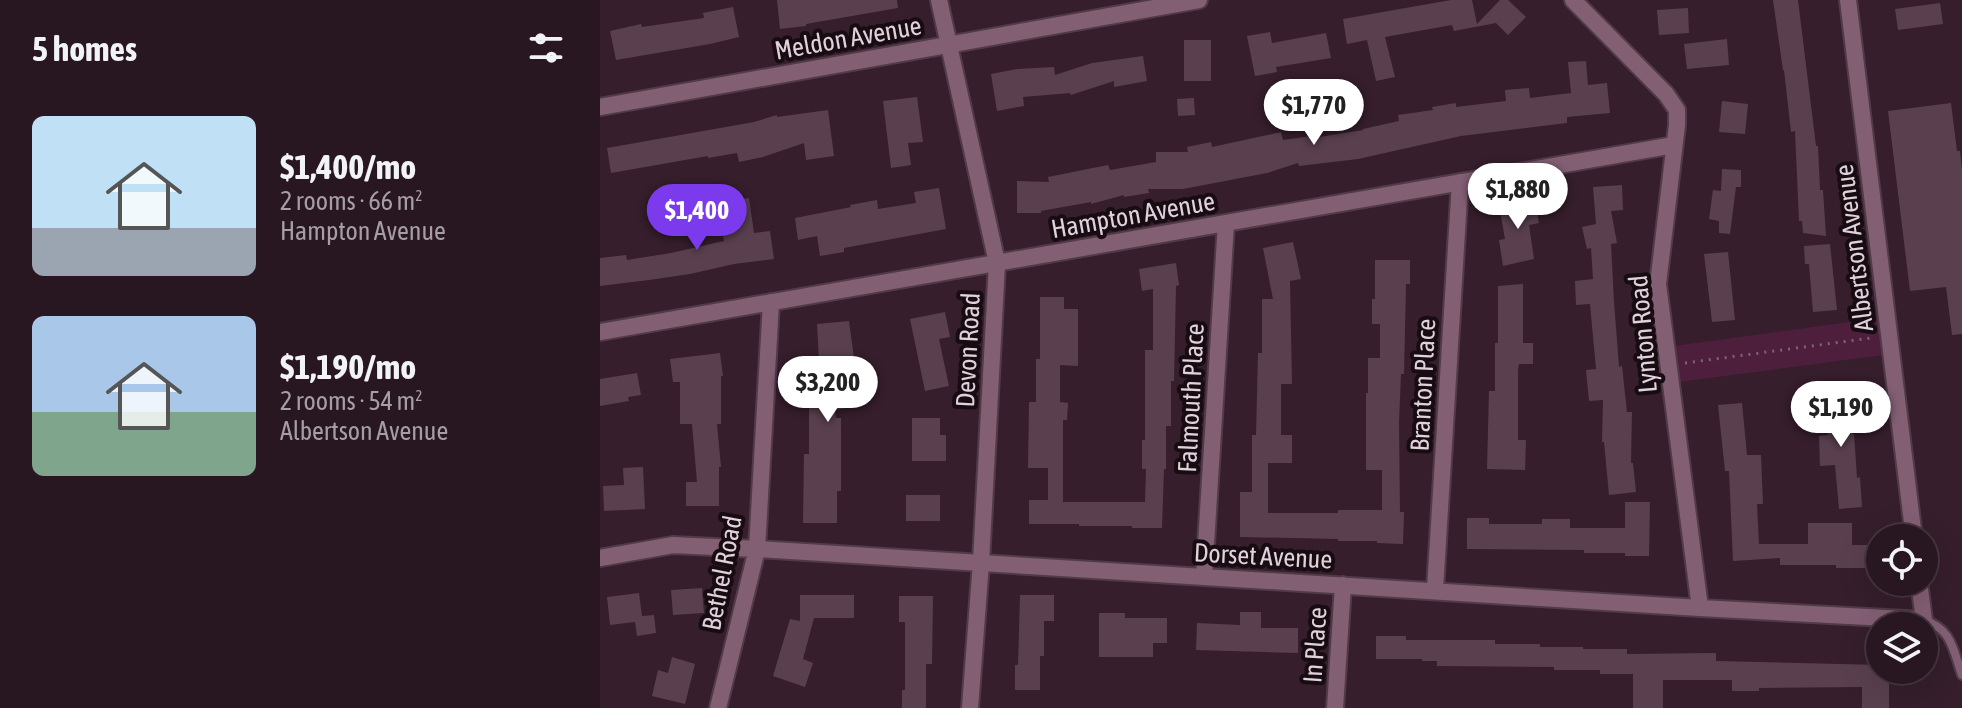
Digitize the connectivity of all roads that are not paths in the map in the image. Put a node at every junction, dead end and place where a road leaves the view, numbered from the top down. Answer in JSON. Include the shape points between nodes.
{"nodes":[{"id":1,"x":939,"y":0,"type":"edge"},
{"id":2,"x":1199,"y":0,"type":"edge"},
{"id":3,"x":1573,"y":0,"type":"edge"},
{"id":4,"x":1848,"y":0,"type":"edge"},
{"id":5,"x":949,"y":44,"type":"junction"},
{"id":6,"x":600,"y":107,"type":"edge"},
{"id":7,"x":1674,"y":145,"type":"junction"},
{"id":8,"x":1460,"y":182,"type":"junction"},
{"id":9,"x":1226,"y":223,"type":"junction"},
{"id":10,"x":997,"y":263,"type":"junction"},
{"id":11,"x":771,"y":302,"type":"junction"},
{"id":12,"x":600,"y":332,"type":"edge"},
{"id":13,"x":1912,"y":524,"type":"edge"},
{"id":14,"x":757,"y":549,"type":"junction"},
{"id":15,"x":600,"y":558,"type":"edge"},
{"id":16,"x":981,"y":562,"type":"junction"},
{"id":17,"x":1204,"y":576,"type":"junction"},
{"id":18,"x":1343,"y":585,"type":"junction"},
{"id":19,"x":1435,"y":590,"type":"junction"},
{"id":20,"x":1700,"y":608,"type":"junction"},
{"id":21,"x":1866,"y":617,"type":"edge"},
{"id":22,"x":1938,"y":625,"type":"edge"},
{"id":23,"x":1962,"y":675,"type":"edge"},
{"id":24,"x":718,"y":708,"type":"edge"},
{"id":25,"x":970,"y":708,"type":"edge"},
{"id":26,"x":1335,"y":708,"type":"edge"}],
"edges":[{"from":1,"to":5,"type":"street","name":"Devon Road"},
{"from":2,"to":5,"type":"street","name":"Meldon Avenue"},
{"from":3,"to":7,"type":"street","name":"Lynton Road","via":[[1666,94],[1677,110]]},
{"from":4,"to":13,"type":"street","name":"Albertson Avenue"},
{"from":5,"to":6,"type":"street","name":"Meldon Avenue"},
{"from":5,"to":10,"type":"street","name":"Devon Road"},
{"from":7,"to":8,"type":"street","name":"Hampton Avenue"},
{"from":7,"to":20,"type":"street","name":"Lynton Road","via":[[1658,284]]},
{"from":8,"to":9,"type":"street","name":"Hampton Avenue"},
{"from":8,"to":19,"type":"street","name":"Branton Place"},
{"from":9,"to":10,"type":"street","name":"Hampton Avenue"},
{"from":9,"to":17,"type":"street","name":"Falmouth Place"},
{"from":10,"to":11,"type":"street","name":"Hampton Avenue"},
{"from":10,"to":16,"type":"street","name":"Devon Road"},
{"from":11,"to":12,"type":"street","name":"Hampton Avenue"},
{"from":11,"to":14,"type":"street","name":"Bethel Road"},
{"from":14,"to":15,"type":"street","name":"Dorset Avenue","via":[[673,545]]},
{"from":14,"to":16,"type":"street","name":"Dorset Avenue"},
{"from":14,"to":24,"type":"street","name":"Bethel Road"},
{"from":16,"to":17,"type":"street","name":"Dorset Avenue"},
{"from":16,"to":25,"type":"street","name":"Devon Road"},
{"from":17,"to":18,"type":"street","name":"Dorset Avenue"},
{"from":18,"to":19,"type":"street","name":"Dorset Avenue"},
{"from":18,"to":26,"type":"street","name":"In Place"},
{"from":19,"to":20,"type":"street","name":"Dorset Avenue"},
{"from":20,"to":21,"type":"street","name":"Dorset Avenue"},
{"from":22,"to":23,"type":"lane","via":[[1947,632]]}]}
